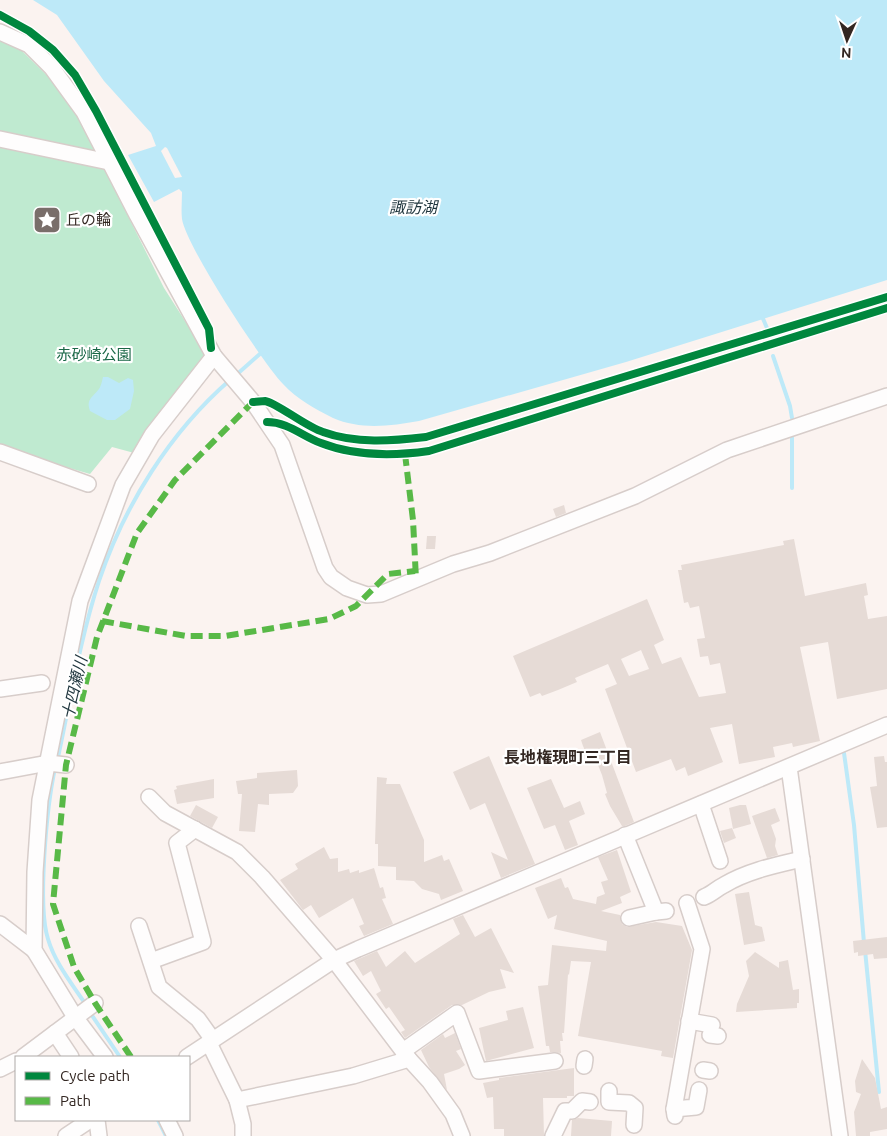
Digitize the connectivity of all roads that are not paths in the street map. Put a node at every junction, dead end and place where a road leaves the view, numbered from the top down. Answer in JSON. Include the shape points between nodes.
{"nodes":[{"id":1,"x":0,"y":32,"type":"edge"},
{"id":2,"x":0,"y":139,"type":"edge"},
{"id":3,"x":109,"y":162,"type":"junction"},
{"id":4,"x":217,"y":359,"type":"junction"},
{"id":5,"x":887,"y":396,"type":"edge"},
{"id":6,"x":0,"y":452,"type":"edge"},
{"id":7,"x":88,"y":484,"type":"dead end"},
{"id":8,"x":42,"y":683,"type":"dead end"},
{"id":9,"x":0,"y":690,"type":"edge"},
{"id":10,"x":887,"y":725,"type":"edge"},
{"id":11,"x":57,"y":764,"type":"junction"},
{"id":12,"x":789,"y":767,"type":"junction"},
{"id":13,"x":0,"y":772,"type":"edge"},
{"id":14,"x":149,"y":797,"type":"dead end"},
{"id":15,"x":700,"y":804,"type":"junction"},
{"id":16,"x":195,"y":830,"type":"junction"},
{"id":17,"x":625,"y":836,"type":"junction"},
{"id":18,"x":802,"y":860,"type":"junction"},
{"id":19,"x":720,"y":861,"type":"dead end"},
{"id":20,"x":708,"y":898,"type":"dead end"},
{"id":21,"x":687,"y":903,"type":"dead end"},
{"id":22,"x":629,"y":918,"type":"dead end"},
{"id":23,"x":0,"y":924,"type":"edge"},
{"id":24,"x":140,"y":926,"type":"dead end"},
{"id":25,"x":34,"y":950,"type":"junction"},
{"id":26,"x":334,"y":960,"type":"junction"},
{"id":27,"x":151,"y":961,"type":"junction"},
{"id":28,"x":94,"y":1004,"type":"dead end"},
{"id":29,"x":76,"y":1016,"type":"junction"},
{"id":30,"x":689,"y":1021,"type":"junction"},
{"id":31,"x":55,"y":1032,"type":"junction"},
{"id":32,"x":713,"y":1032,"type":"dead end"},
{"id":33,"x":211,"y":1042,"type":"junction"},
{"id":34,"x":406,"y":1055,"type":"junction"},
{"id":35,"x":24,"y":1056,"type":"edge"},
{"id":36,"x":70,"y":1056,"type":"edge"},
{"id":37,"x":104,"y":1056,"type":"edge"},
{"id":38,"x":189,"y":1056,"type":"edge"},
{"id":39,"x":555,"y":1061,"type":"dead end"},
{"id":40,"x":15,"y":1062,"type":"edge"},
{"id":41,"x":0,"y":1069,"type":"edge"},
{"id":42,"x":699,"y":1090,"type":"dead end"},
{"id":43,"x":609,"y":1091,"type":"dead end"},
{"id":44,"x":585,"y":1099,"type":"dead end"},
{"id":45,"x":237,"y":1100,"type":"junction"},
{"id":46,"x":88,"y":1121,"type":"edge"},
{"id":47,"x":97,"y":1121,"type":"edge"},
{"id":48,"x":168,"y":1121,"type":"edge"},
{"id":49,"x":634,"y":1125,"type":"dead end"},
{"id":50,"x":66,"y":1136,"type":"edge"},
{"id":51,"x":99,"y":1136,"type":"edge"},
{"id":52,"x":175,"y":1136,"type":"edge"},
{"id":53,"x":242,"y":1136,"type":"edge"},
{"id":54,"x":462,"y":1136,"type":"edge"},
{"id":55,"x":553,"y":1136,"type":"edge"},
{"id":56,"x":840,"y":1136,"type":"edge"}],
"edges":[{"from":1,"to":3,"type":"street","via":[[29,45],[52,68],[84,112]]},
{"from":2,"to":3,"type":"street"},
{"from":3,"to":4,"type":"street"},
{"from":4,"to":5,"type":"street","via":[[282,445],[325,568],[339,584],[366,595],[381,594],[635,496],[728,450]]},
{"from":4,"to":11,"type":"street","via":[[152,435],[123,485],[80,600]]},
{"from":6,"to":7,"type":"street"},
{"from":8,"to":9,"type":"street"},
{"from":10,"to":12,"type":"street"},
{"from":11,"to":13,"type":"street"},
{"from":11,"to":25,"type":"street","via":[[40,800]]},
{"from":12,"to":15,"type":"street"},
{"from":12,"to":18,"type":"street"},
{"from":14,"to":16,"type":"street","via":[[165,813]]},
{"from":15,"to":17,"type":"street","via":[[684,818]]},
{"from":15,"to":19,"type":"street"},
{"from":16,"to":26,"type":"street","via":[[237,852]]},
{"from":16,"to":27,"type":"street","via":[[177,843],[203,942]]},
{"from":17,"to":22,"type":"street","via":[[661,911]]},
{"from":17,"to":26,"type":"street"},
{"from":18,"to":20,"type":"street","via":[[766,868],[724,884]]},
{"from":18,"to":56,"type":"street"},
{"from":21,"to":30,"type":"street","via":[[702,949]]},
{"from":23,"to":25,"type":"street"},
{"from":24,"to":27,"type":"street"},
{"from":25,"to":29,"type":"street"},
{"from":26,"to":33,"type":"street"},
{"from":26,"to":34,"type":"street"},
{"from":27,"to":33,"type":"street","via":[[160,987],[198,1019]]},
{"from":28,"to":29,"type":"street"},
{"from":29,"to":31,"type":"street"},
{"from":29,"to":37,"type":"street"},
{"from":30,"to":32,"type":"street"},
{"from":30,"to":42,"type":"street","via":[[672,1082],[674,1113],[696,1107]]},
{"from":31,"to":35,"type":"street"},
{"from":31,"to":36,"type":"street"},
{"from":33,"to":38,"type":"street"},
{"from":33,"to":45,"type":"street"},
{"from":34,"to":39,"type":"street","via":[[457,1013],[479,1072]]},
{"from":34,"to":45,"type":"street","via":[[353,1076]]},
{"from":34,"to":54,"type":"street","via":[[453,1114]]},
{"from":40,"to":41,"type":"street"},
{"from":43,"to":49,"type":"street","via":[[608,1102],[629,1103],[635,1108]]},
{"from":44,"to":55,"type":"street","via":[[572,1111],[565,1111]]},
{"from":45,"to":53,"type":"street","via":[[243,1124]]},
{"from":46,"to":50,"type":"street"},
{"from":47,"to":51,"type":"street"},
{"from":48,"to":52,"type":"street"}]}
